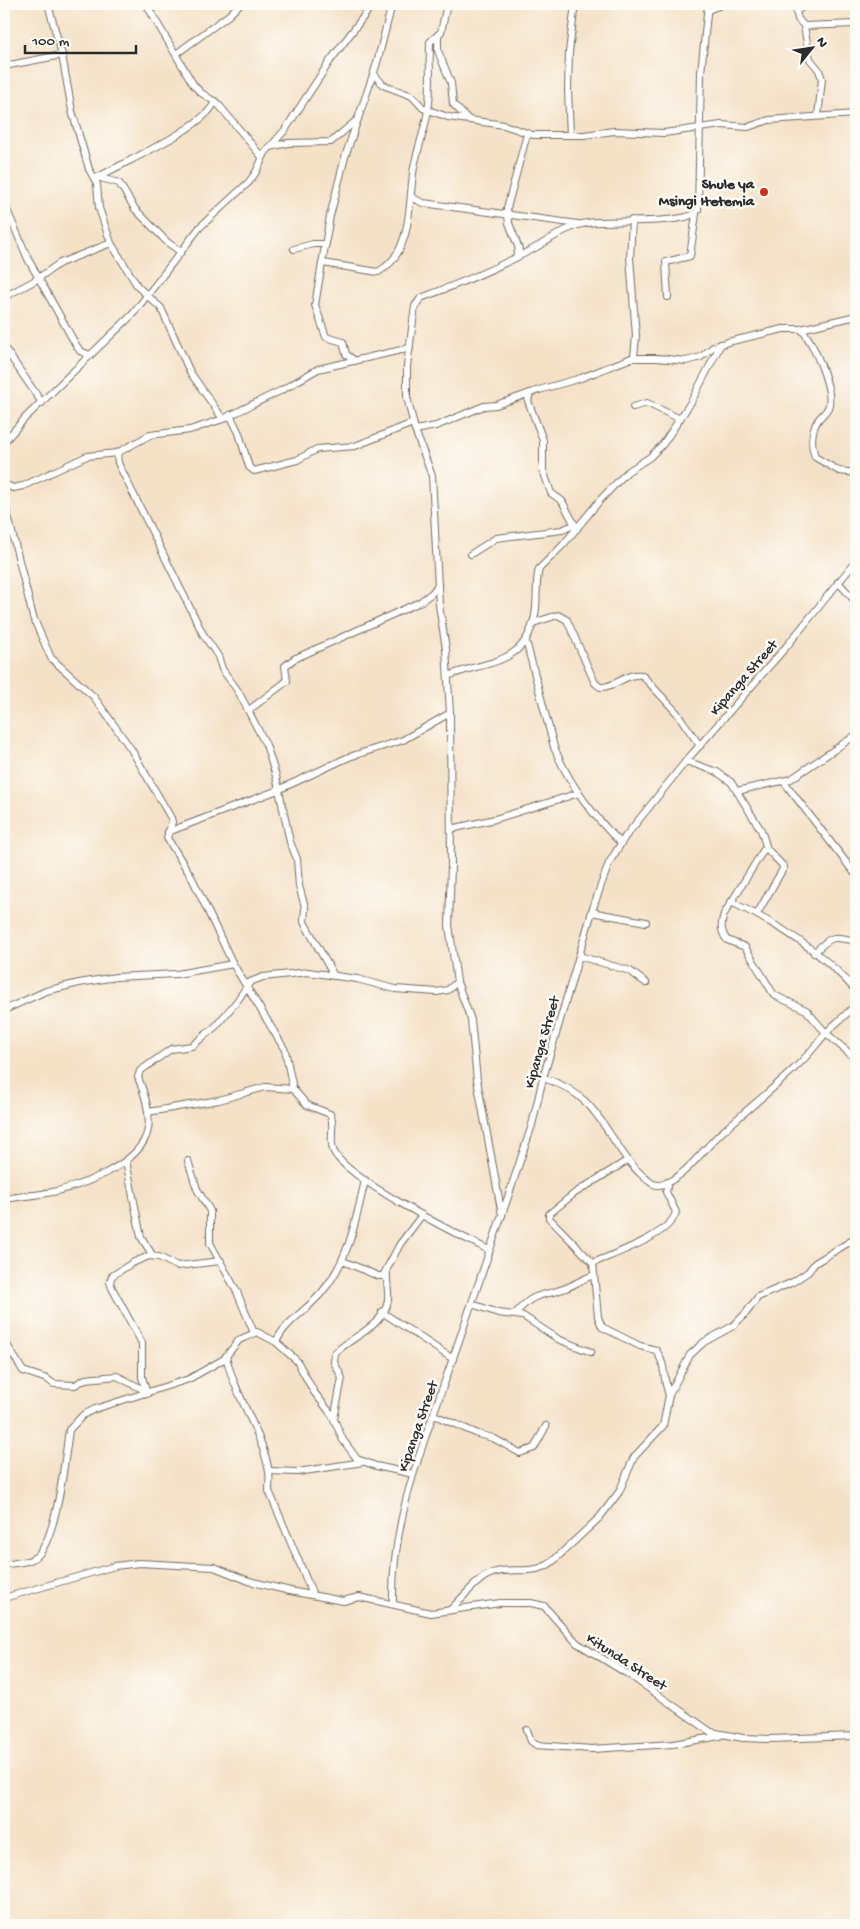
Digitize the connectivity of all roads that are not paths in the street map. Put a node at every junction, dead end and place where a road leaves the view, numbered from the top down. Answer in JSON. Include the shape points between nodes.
{"nodes":[{"id":1,"x":48,"y":4,"type":"edge"},
{"id":2,"x":146,"y":4,"type":"edge"},
{"id":3,"x":240,"y":4,"type":"edge"},
{"id":4,"x":373,"y":4,"type":"edge"},
{"id":5,"x":392,"y":4,"type":"edge"},
{"id":6,"x":447,"y":4,"type":"edge"},
{"id":7,"x":575,"y":4,"type":"edge"},
{"id":8,"x":723,"y":4,"type":"edge"},
{"id":9,"x":756,"y":4,"type":"edge"},
{"id":10,"x":808,"y":5,"type":"edge"},
{"id":11,"x":708,"y":7,"type":"edge"},
{"id":12,"x":856,"y":24,"type":"edge"},
{"id":13,"x":804,"y":26,"type":"junction"},
{"id":14,"x":438,"y":35,"type":"junction"},
{"id":15,"x":176,"y":54,"type":"junction"},
{"id":16,"x":62,"y":55,"type":"junction"},
{"id":17,"x":4,"y":66,"type":"edge"},
{"id":18,"x":374,"y":74,"type":"junction"},
{"id":19,"x":215,"y":101,"type":"junction"},
{"id":20,"x":428,"y":110,"type":"junction"},
{"id":21,"x":856,"y":114,"type":"edge"},
{"id":22,"x":818,"y":116,"type":"junction"},
{"id":23,"x":359,"y":118,"type":"junction"},
{"id":24,"x":467,"y":118,"type":"junction"},
{"id":25,"x":701,"y":129,"type":"junction"},
{"id":26,"x":527,"y":134,"type":"junction"},
{"id":27,"x":570,"y":135,"type":"junction"},
{"id":28,"x":270,"y":147,"type":"junction"},
{"id":29,"x":262,"y":157,"type":"junction"},
{"id":30,"x":96,"y":178,"type":"junction"},
{"id":31,"x":411,"y":197,"type":"junction"},
{"id":32,"x":4,"y":203,"type":"edge"},
{"id":33,"x":507,"y":214,"type":"junction"},
{"id":34,"x":696,"y":214,"type":"junction"},
{"id":35,"x":632,"y":220,"type":"junction"},
{"id":36,"x":579,"y":225,"type":"junction"},
{"id":37,"x":112,"y":243,"type":"junction"},
{"id":38,"x":326,"y":244,"type":"junction"},
{"id":39,"x":294,"y":249,"type":"dead end"},
{"id":40,"x":181,"y":252,"type":"junction"},
{"id":41,"x":516,"y":257,"type":"junction"},
{"id":42,"x":323,"y":264,"type":"junction"},
{"id":43,"x":38,"y":277,"type":"junction"},
{"id":44,"x":146,"y":296,"type":"junction"},
{"id":45,"x":4,"y":297,"type":"edge"},
{"id":46,"x":668,"y":297,"type":"dead end"},
{"id":47,"x":856,"y":316,"type":"edge"},
{"id":48,"x":801,"y":329,"type":"junction"},
{"id":49,"x":721,"y":344,"type":"junction"},
{"id":50,"x":4,"y":347,"type":"edge"},
{"id":51,"x":410,"y":348,"type":"junction"},
{"id":52,"x":90,"y":355,"type":"junction"},
{"id":53,"x":632,"y":358,"type":"junction"},
{"id":54,"x":355,"y":361,"type":"junction"},
{"id":55,"x":530,"y":393,"type":"junction"},
{"id":56,"x":42,"y":404,"type":"junction"},
{"id":57,"x":633,"y":407,"type":"dead end"},
{"id":58,"x":230,"y":415,"type":"junction"},
{"id":59,"x":223,"y":419,"type":"junction"},
{"id":60,"x":680,"y":419,"type":"junction"},
{"id":61,"x":414,"y":427,"type":"junction"},
{"id":62,"x":4,"y":442,"type":"edge"},
{"id":63,"x":117,"y":453,"type":"junction"},
{"id":64,"x":856,"y":473,"type":"edge"},
{"id":65,"x":4,"y":484,"type":"edge"},
{"id":66,"x":4,"y":500,"type":"edge"},
{"id":67,"x":575,"y":527,"type":"junction"},
{"id":68,"x":471,"y":554,"type":"dead end"},
{"id":69,"x":856,"y":561,"type":"edge"},
{"id":70,"x":838,"y":582,"type":"junction"},
{"id":71,"x":438,"y":585,"type":"junction"},
{"id":72,"x":856,"y":602,"type":"edge"},
{"id":73,"x":533,"y":623,"type":"junction"},
{"id":74,"x":526,"y":640,"type":"junction"},
{"id":75,"x":448,"y":676,"type":"junction"},
{"id":76,"x":249,"y":710,"type":"junction"},
{"id":77,"x":450,"y":713,"type":"junction"},
{"id":78,"x":856,"y":735,"type":"edge"},
{"id":79,"x":700,"y":746,"type":"junction"},
{"id":80,"x":686,"y":761,"type":"junction"},
{"id":81,"x":784,"y":782,"type":"junction"},
{"id":82,"x":278,"y":790,"type":"junction"},
{"id":83,"x":737,"y":791,"type":"junction"},
{"id":84,"x":579,"y":793,"type":"junction"},
{"id":85,"x":450,"y":829,"type":"junction"},
{"id":86,"x":168,"y":832,"type":"junction"},
{"id":87,"x":620,"y":843,"type":"junction"},
{"id":88,"x":766,"y":846,"type":"junction"},
{"id":89,"x":856,"y":875,"type":"edge"},
{"id":90,"x":731,"y":902,"type":"junction"},
{"id":91,"x":592,"y":912,"type":"junction"},
{"id":92,"x":757,"y":914,"type":"junction"},
{"id":93,"x":646,"y":922,"type":"dead end"},
{"id":94,"x":856,"y":942,"type":"edge"},
{"id":95,"x":814,"y":953,"type":"junction"},
{"id":96,"x":578,"y":956,"type":"junction"},
{"id":97,"x":233,"y":964,"type":"junction"},
{"id":98,"x":334,"y":976,"type":"junction"},
{"id":99,"x":457,"y":982,"type":"junction"},
{"id":100,"x":646,"y":983,"type":"dead end"},
{"id":101,"x":246,"y":986,"type":"junction"},
{"id":102,"x":856,"y":991,"type":"edge"},
{"id":103,"x":856,"y":1004,"type":"edge"},
{"id":104,"x":4,"y":1010,"type":"edge"},
{"id":105,"x":826,"y":1033,"type":"junction"},
{"id":106,"x":856,"y":1059,"type":"edge"},
{"id":107,"x":543,"y":1078,"type":"junction"},
{"id":108,"x":293,"y":1089,"type":"junction"},
{"id":109,"x":148,"y":1112,"type":"junction"},
{"id":110,"x":628,"y":1160,"type":"junction"},
{"id":111,"x":126,"y":1161,"type":"junction"},
{"id":112,"x":188,"y":1161,"type":"dead end"},
{"id":113,"x":365,"y":1180,"type":"junction"},
{"id":114,"x":668,"y":1182,"type":"junction"},
{"id":115,"x":4,"y":1200,"type":"edge"},
{"id":116,"x":422,"y":1215,"type":"junction"},
{"id":117,"x":502,"y":1215,"type":"junction"},
{"id":118,"x":856,"y":1238,"type":"edge"},
{"id":119,"x":489,"y":1250,"type":"junction"},
{"id":120,"x":153,"y":1256,"type":"junction"},
{"id":121,"x":343,"y":1261,"type":"junction"},
{"id":122,"x":221,"y":1262,"type":"junction"},
{"id":123,"x":593,"y":1263,"type":"junction"},
{"id":124,"x":387,"y":1272,"type":"junction"},
{"id":125,"x":594,"y":1275,"type":"junction"},
{"id":126,"x":472,"y":1304,"type":"junction"},
{"id":127,"x":382,"y":1312,"type":"junction"},
{"id":128,"x":515,"y":1314,"type":"junction"},
{"id":129,"x":254,"y":1332,"type":"junction"},
{"id":130,"x":4,"y":1340,"type":"edge"},
{"id":131,"x":276,"y":1342,"type":"junction"},
{"id":132,"x":591,"y":1352,"type":"dead end"},
{"id":133,"x":226,"y":1356,"type":"junction"},
{"id":134,"x":453,"y":1360,"type":"junction"},
{"id":135,"x":147,"y":1392,"type":"junction"},
{"id":136,"x":669,"y":1395,"type":"junction"},
{"id":137,"x":434,"y":1415,"type":"junction"},
{"id":138,"x":334,"y":1419,"type":"junction"},
{"id":139,"x":546,"y":1426,"type":"dead end"},
{"id":140,"x":363,"y":1462,"type":"junction"},
{"id":141,"x":269,"y":1471,"type":"junction"},
{"id":142,"x":413,"y":1474,"type":"junction"},
{"id":143,"x":4,"y":1565,"type":"edge"},
{"id":144,"x":313,"y":1594,"type":"junction"},
{"id":145,"x":4,"y":1598,"type":"edge"},
{"id":146,"x":393,"y":1603,"type":"junction"},
{"id":147,"x":450,"y":1610,"type":"junction"},
{"id":148,"x":527,"y":1730,"type":"dead end"},
{"id":149,"x":724,"y":1735,"type":"junction"},
{"id":150,"x":856,"y":1736,"type":"edge"}],
"edges":[{"from":1,"to":16,"type":"street"},
{"from":2,"to":15,"type":"street"},
{"from":3,"to":15,"type":"street"},
{"from":4,"to":28,"type":"street"},
{"from":5,"to":18,"type":"street"},
{"from":6,"to":14,"type":"street"},
{"from":7,"to":27,"type":"street","via":[[568,90]]},
{"from":8,"to":11,"type":"street"},
{"from":9,"to":10,"type":"street","via":[[772,7]]},
{"from":10,"to":13,"type":"street","via":[[796,10]]},
{"from":11,"to":25,"type":"street","via":[[701,73]]},
{"from":12,"to":13,"type":"street"},
{"from":13,"to":22,"type":"street","via":[[810,59],[822,79]]},
{"from":14,"to":20,"type":"street","via":[[430,42]]},
{"from":14,"to":24,"type":"street","via":[[438,51],[451,83],[454,106]]},
{"from":15,"to":19,"type":"street","via":[[193,84]]},
{"from":16,"to":17,"type":"street"},
{"from":16,"to":30,"type":"street","via":[[72,111],[89,169]]},
{"from":18,"to":20,"type":"street","via":[[383,85],[412,96]]},
{"from":18,"to":23,"type":"street"},
{"from":19,"to":29,"type":"street"},
{"from":19,"to":30,"type":"street","via":[[213,108],[201,120]]},
{"from":20,"to":24,"type":"street","via":[[448,117]]},
{"from":20,"to":31,"type":"street","via":[[414,167]]},
{"from":21,"to":22,"type":"street"},
{"from":22,"to":25,"type":"street","via":[[769,120],[748,127],[728,124]]},
{"from":23,"to":28,"type":"street","via":[[331,142]]},
{"from":23,"to":38,"type":"street","via":[[338,180]]},
{"from":24,"to":26,"type":"street","via":[[504,125]]},
{"from":25,"to":27,"type":"street"},
{"from":25,"to":34,"type":"street"},
{"from":26,"to":27,"type":"street"},
{"from":26,"to":33,"type":"street"},
{"from":28,"to":29,"type":"street"},
{"from":29,"to":40,"type":"street","via":[[249,182],[200,227]]},
{"from":30,"to":37,"type":"street","via":[[99,208]]},
{"from":30,"to":40,"type":"street","via":[[119,183],[135,209]]},
{"from":31,"to":33,"type":"street","via":[[423,203]]},
{"from":31,"to":42,"type":"street","via":[[398,252],[382,270],[374,272]]},
{"from":32,"to":43,"type":"street"},
{"from":33,"to":36,"type":"street"},
{"from":33,"to":41,"type":"street","via":[[518,246]]},
{"from":34,"to":35,"type":"street","via":[[664,220]]},
{"from":34,"to":46,"type":"street","via":[[690,256],[666,262]]},
{"from":35,"to":36,"type":"street"},
{"from":35,"to":53,"type":"street","via":[[630,258],[636,351]]},
{"from":36,"to":41,"type":"street"},
{"from":37,"to":43,"type":"street","via":[[60,263]]},
{"from":37,"to":44,"type":"street"},
{"from":38,"to":39,"type":"street"},
{"from":38,"to":42,"type":"street"},
{"from":40,"to":44,"type":"street"},
{"from":41,"to":51,"type":"street","via":[[418,300]]},
{"from":42,"to":54,"type":"street","via":[[316,298],[319,320],[328,339],[343,342],[346,354]]},
{"from":43,"to":45,"type":"street"},
{"from":43,"to":52,"type":"street","via":[[78,349]]},
{"from":44,"to":52,"type":"street","via":[[132,315]]},
{"from":44,"to":59,"type":"street","via":[[161,308],[187,367]]},
{"from":47,"to":48,"type":"street"},
{"from":48,"to":49,"type":"street","via":[[784,329]]},
{"from":48,"to":64,"type":"street","via":[[818,360],[829,394],[828,406],[814,431],[815,457],[839,471]]},
{"from":49,"to":53,"type":"street","via":[[700,357],[686,361]]},
{"from":49,"to":60,"type":"street"},
{"from":50,"to":56,"type":"street"},
{"from":51,"to":54,"type":"street"},
{"from":51,"to":61,"type":"street","via":[[407,397]]},
{"from":52,"to":56,"type":"street"},
{"from":53,"to":55,"type":"street"},
{"from":54,"to":58,"type":"street","via":[[314,371]]},
{"from":55,"to":61,"type":"street","via":[[496,406],[479,407],[436,426]]},
{"from":55,"to":67,"type":"street","via":[[528,401],[543,440],[544,474],[551,493],[562,501]]},
{"from":56,"to":62,"type":"street"},
{"from":57,"to":60,"type":"street","via":[[647,403]]},
{"from":58,"to":59,"type":"street"},
{"from":58,"to":61,"type":"street","via":[[239,433],[248,467],[254,471],[297,460],[317,449],[355,446]]},
{"from":59,"to":63,"type":"street","via":[[190,430],[150,434]]},
{"from":60,"to":67,"type":"street","via":[[663,444],[627,472]]},
{"from":61,"to":71,"type":"street","via":[[432,476]]},
{"from":63,"to":65,"type":"street","via":[[87,456],[23,486],[13,488]]},
{"from":63,"to":76,"type":"street","via":[[119,465],[204,634]]},
{"from":66,"to":86,"type":"street","via":[[33,617],[51,658],[94,697],[131,749],[171,818]]},
{"from":67,"to":68,"type":"street","via":[[496,538]]},
{"from":67,"to":73,"type":"street","via":[[538,570]]},
{"from":69,"to":70,"type":"street","name":"Kipanga Street"},
{"from":70,"to":72,"type":"street"},
{"from":70,"to":79,"type":"street","name":"Kipanga Street"},
{"from":71,"to":75,"type":"street"},
{"from":71,"to":76,"type":"street","via":[[420,602],[294,659],[285,666],[288,681]]},
{"from":73,"to":74,"type":"street"},
{"from":73,"to":79,"type":"street","via":[[558,615],[567,620],[600,687],[633,674],[642,674],[677,713]]},
{"from":74,"to":75,"type":"street","via":[[512,656]]},
{"from":74,"to":84,"type":"street","via":[[554,747]]},
{"from":75,"to":77,"type":"street"},
{"from":76,"to":82,"type":"street","via":[[268,753]]},
{"from":77,"to":82,"type":"street","via":[[402,740],[349,757]]},
{"from":77,"to":85,"type":"street"},
{"from":78,"to":81,"type":"street"},
{"from":79,"to":80,"type":"street","name":"Kipanga Street"},
{"from":80,"to":83,"type":"street","via":[[725,776]]},
{"from":80,"to":87,"type":"street","name":"Kipanga Street"},
{"from":81,"to":83,"type":"street"},
{"from":81,"to":89,"type":"street"},
{"from":82,"to":86,"type":"street"},
{"from":82,"to":98,"type":"street","via":[[297,859],[305,907],[304,922]]},
{"from":83,"to":88,"type":"street","via":[[761,830]]},
{"from":84,"to":85,"type":"street"},
{"from":84,"to":87,"type":"street","via":[[598,822]]},
{"from":85,"to":99,"type":"street","via":[[449,925]]},
{"from":86,"to":97,"type":"street","via":[[167,838],[217,926]]},
{"from":87,"to":91,"type":"street","name":"Kipanga Street","via":[[609,863]]},
{"from":88,"to":90,"type":"street"},
{"from":88,"to":92,"type":"street","via":[[784,869]]},
{"from":90,"to":92,"type":"street"},
{"from":90,"to":105,"type":"street","via":[[721,926],[726,940],[745,947],[774,995],[806,1010]]},
{"from":91,"to":93,"type":"street"},
{"from":91,"to":96,"type":"street","name":"Kipanga Street"},
{"from":92,"to":95,"type":"street"},
{"from":94,"to":95,"type":"street","via":[[830,938]]},
{"from":95,"to":102,"type":"street"},
{"from":96,"to":100,"type":"street","via":[[630,971]]},
{"from":96,"to":107,"type":"street","name":"Kipanga Street"},
{"from":97,"to":101,"type":"street"},
{"from":97,"to":104,"type":"street","via":[[177,974],[79,982],[46,991]]},
{"from":98,"to":99,"type":"street","via":[[395,989],[437,992],[448,990]]},
{"from":98,"to":101,"type":"street","via":[[308,972],[280,973],[258,978]]},
{"from":99,"to":117,"type":"street","via":[[471,1020],[477,1080]]},
{"from":101,"to":108,"type":"street","via":[[285,1050]]},
{"from":101,"to":109,"type":"street","via":[[237,1002],[211,1031],[188,1048],[169,1050],[140,1071],[138,1077]]},
{"from":103,"to":105,"type":"street"},
{"from":105,"to":106,"type":"street"},
{"from":105,"to":114,"type":"street","via":[[800,1063]]},
{"from":107,"to":110,"type":"street","via":[[585,1100],[600,1116]]},
{"from":107,"to":117,"type":"street","name":"Kipanga Street","via":[[532,1124]]},
{"from":108,"to":109,"type":"street","via":[[265,1087],[219,1100]]},
{"from":108,"to":113,"type":"street","via":[[306,1106],[330,1114],[333,1151],[347,1168]]},
{"from":109,"to":111,"type":"street","via":[[145,1138]]},
{"from":110,"to":114,"type":"street","via":[[655,1185]]},
{"from":110,"to":123,"type":"street","via":[[575,1193],[549,1215],[550,1220]]},
{"from":111,"to":115,"type":"street","via":[[74,1186]]},
{"from":111,"to":120,"type":"street","via":[[141,1237]]},
{"from":112,"to":122,"type":"street","via":[[197,1189],[210,1211],[209,1237]]},
{"from":113,"to":116,"type":"street"},
{"from":113,"to":121,"type":"street"},
{"from":114,"to":123,"type":"street","via":[[666,1192],[676,1212],[674,1219],[643,1242]]},
{"from":116,"to":119,"type":"street"},
{"from":116,"to":124,"type":"street","via":[[400,1244]]},
{"from":117,"to":119,"type":"street","name":"Kipanga Street"},
{"from":118,"to":136,"type":"street","via":[[815,1263],[792,1282],[757,1298],[733,1326],[704,1342],[690,1355]]},
{"from":119,"to":126,"type":"street","name":"Kipanga Street"},
{"from":120,"to":122,"type":"street","via":[[177,1266]]},
{"from":120,"to":135,"type":"street","via":[[142,1258],[116,1272],[110,1282],[142,1343],[142,1377]]},
{"from":121,"to":124,"type":"street","via":[[382,1277]]},
{"from":121,"to":131,"type":"street","via":[[324,1290],[282,1329]]},
{"from":122,"to":129,"type":"street"},
{"from":123,"to":125,"type":"street"},
{"from":124,"to":127,"type":"street","via":[[388,1299]]},
{"from":125,"to":128,"type":"street","via":[[559,1290],[537,1294]]},
{"from":125,"to":136,"type":"street","via":[[598,1318],[602,1327],[640,1346],[656,1350],[664,1363],[664,1383]]},
{"from":126,"to":128,"type":"street","via":[[498,1313]]},
{"from":126,"to":134,"type":"street","name":"Kipanga Street"},
{"from":127,"to":134,"type":"street"},
{"from":127,"to":138,"type":"street","via":[[365,1332],[335,1353],[334,1362],[342,1378]]},
{"from":128,"to":132,"type":"street","via":[[558,1339]]},
{"from":129,"to":131,"type":"street"},
{"from":129,"to":133,"type":"street","via":[[239,1340]]},
{"from":130,"to":135,"type":"street","via":[[23,1370],[54,1384],[75,1385],[85,1379],[117,1376]]},
{"from":131,"to":138,"type":"street","via":[[297,1361]]},
{"from":133,"to":135,"type":"street","via":[[189,1379]]},
{"from":133,"to":141,"type":"street","via":[[234,1383],[260,1438]]},
{"from":134,"to":137,"type":"street","name":"Kipanga Street"},
{"from":135,"to":143,"type":"street","via":[[95,1409],[72,1425],[57,1508],[39,1554],[28,1562]]},
{"from":136,"to":147,"type":"street","via":[[663,1426],[634,1457],[619,1492],[600,1517],[546,1566],[485,1576]]},
{"from":137,"to":139,"type":"street","via":[[493,1438],[520,1453],[534,1448]]},
{"from":137,"to":142,"type":"street","name":"Kipanga Street"},
{"from":138,"to":140,"type":"street","via":[[346,1444]]},
{"from":140,"to":141,"type":"street","via":[[298,1472]]},
{"from":140,"to":142,"type":"street"},
{"from":141,"to":144,"type":"street","via":[[269,1491]]},
{"from":142,"to":146,"type":"street","name":"Kipanga Street","via":[[396,1545]]},
{"from":144,"to":145,"type":"street","name":"Kitunda Street","via":[[249,1581],[214,1567],[129,1564]]},
{"from":144,"to":146,"type":"street","name":"Kitunda Street","via":[[343,1602],[359,1597]]},
{"from":146,"to":147,"type":"street","name":"Kitunda Street","via":[[431,1613]]},
{"from":147,"to":149,"type":"street","name":"Kitunda Street","via":[[500,1602],[541,1604],[577,1643],[631,1676],[698,1724]]},
{"from":148,"to":149,"type":"street","via":[[531,1742],[536,1745],[592,1749],[673,1744]]},
{"from":149,"to":150,"type":"street","name":"Kitunda Street","via":[[770,1739]]}]}
